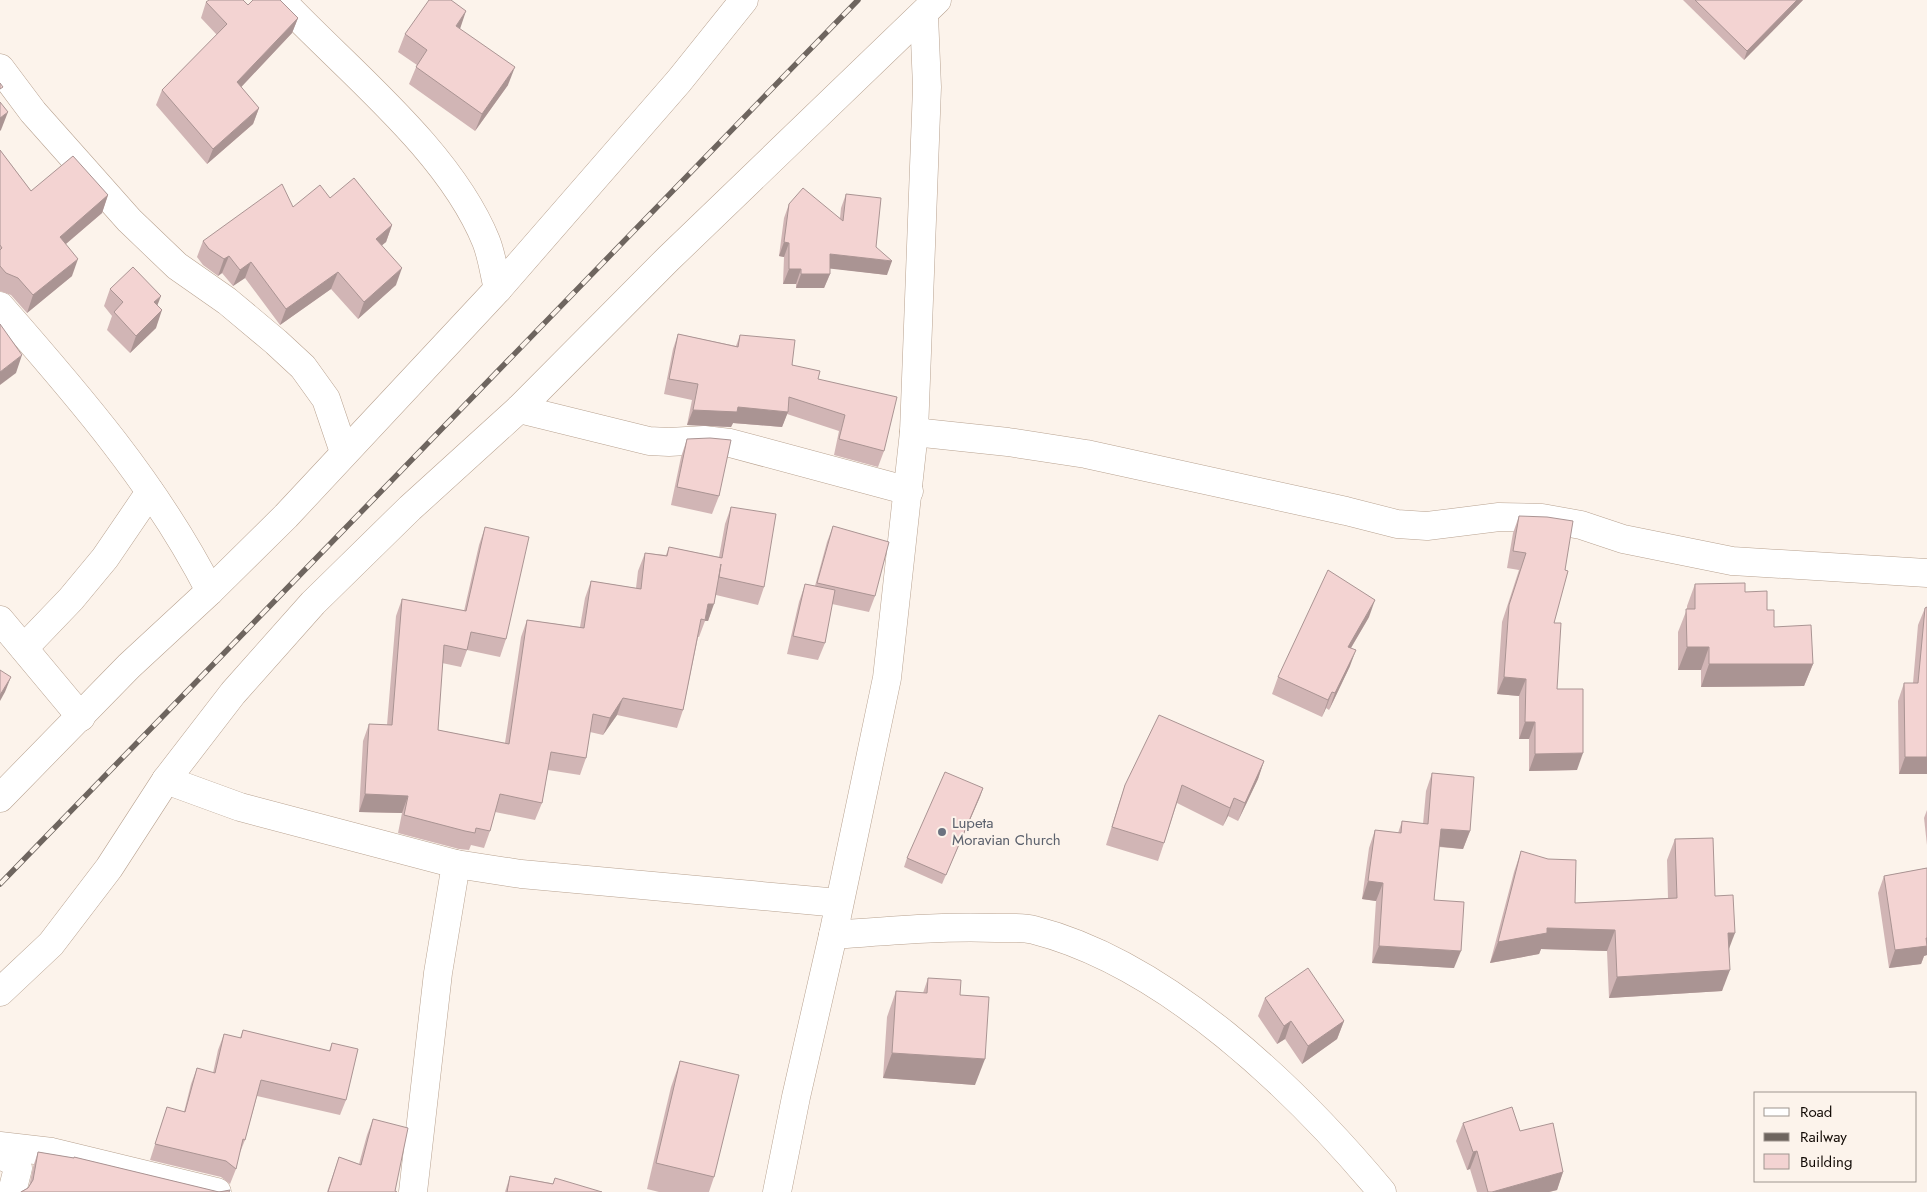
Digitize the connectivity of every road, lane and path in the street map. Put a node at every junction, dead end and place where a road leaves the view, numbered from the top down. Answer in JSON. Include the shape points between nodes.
{"nodes":[{"id":1,"x":280,"y":0,"type":"edge"},
{"id":2,"x":744,"y":0,"type":"edge"},
{"id":3,"x":930,"y":8,"type":"edge"},
{"id":4,"x":0,"y":68,"type":"edge"},
{"id":5,"x":498,"y":289,"type":"junction"},
{"id":6,"x":0,"y":306,"type":"edge"},
{"id":7,"x":519,"y":409,"type":"junction"},
{"id":8,"x":914,"y":432,"type":"junction"},
{"id":9,"x":344,"y":452,"type":"junction"},
{"id":10,"x":909,"y":491,"type":"junction"},
{"id":11,"x":150,"y":492,"type":"junction"},
{"id":12,"x":1927,"y":573,"type":"edge"},
{"id":13,"x":210,"y":591,"type":"junction"},
{"id":14,"x":0,"y":620,"type":"edge"},
{"id":15,"x":24,"y":648,"type":"junction"},
{"id":16,"x":81,"y":717,"type":"junction"},
{"id":17,"x":166,"y":780,"type":"junction"},
{"id":18,"x":0,"y":798,"type":"edge"},
{"id":19,"x":456,"y":864,"type":"junction"},
{"id":20,"x":840,"y":903,"type":"junction"},
{"id":21,"x":834,"y":934,"type":"junction"},
{"id":22,"x":0,"y":992,"type":"edge"},
{"id":23,"x":0,"y":1146,"type":"edge"},
{"id":24,"x":0,"y":1155,"type":"edge"},
{"id":25,"x":12,"y":1192,"type":"edge"},
{"id":26,"x":217,"y":1192,"type":"edge"},
{"id":27,"x":413,"y":1192,"type":"edge"},
{"id":28,"x":778,"y":1192,"type":"edge"},
{"id":29,"x":1382,"y":1192,"type":"edge"}],
"edges":[{"from":1,"to":5,"type":"street","via":[[442,165],[469,205],[487,242]]},
{"from":2,"to":5,"type":"street","via":[[679,82]]},
{"from":3,"to":7,"type":"street","via":[[675,252]]},
{"from":3,"to":8,"type":"street"},
{"from":4,"to":9,"type":"street","via":[[33,112],[129,220],[177,266],[227,301],[302,367],[326,399]]},
{"from":5,"to":9,"type":"street"},
{"from":6,"to":11,"type":"street","via":[[112,438]]},
{"from":7,"to":10,"type":"street","via":[[649,441],[704,440],[756,449]]},
{"from":7,"to":17,"type":"street","via":[[410,508],[313,603],[232,693]]},
{"from":8,"to":10,"type":"street"},
{"from":8,"to":12,"type":"street","via":[[1086,454],[1397,524],[1427,526],[1499,517],[1542,518],[1581,525],[1633,542],[1732,561]]},
{"from":9,"to":13,"type":"street","via":[[286,516]]},
{"from":10,"to":20,"type":"street","via":[[887,678]]},
{"from":11,"to":13,"type":"street","via":[[178,531]]},
{"from":11,"to":15,"type":"street","via":[[71,599]]},
{"from":13,"to":16,"type":"street","via":[[129,666]]},
{"from":14,"to":15,"type":"street"},
{"from":15,"to":16,"type":"street"},
{"from":16,"to":18,"type":"street"},
{"from":17,"to":19,"type":"street","via":[[240,807]]},
{"from":17,"to":22,"type":"street","via":[[108,868],[51,944]]},
{"from":19,"to":20,"type":"street","via":[[521,874]]},
{"from":19,"to":27,"type":"street","via":[[438,973]]},
{"from":20,"to":21,"type":"street"},
{"from":21,"to":28,"type":"street","via":[[796,1097]]},
{"from":21,"to":29,"type":"street","via":[[974,927],[1032,929],[1125,966],[1169,993],[1284,1086],[1344,1146]]},
{"from":23,"to":26,"type":"street","via":[[52,1152]]},
{"from":24,"to":25,"type":"street","via":[[15,1162],[18,1168]]}]}
